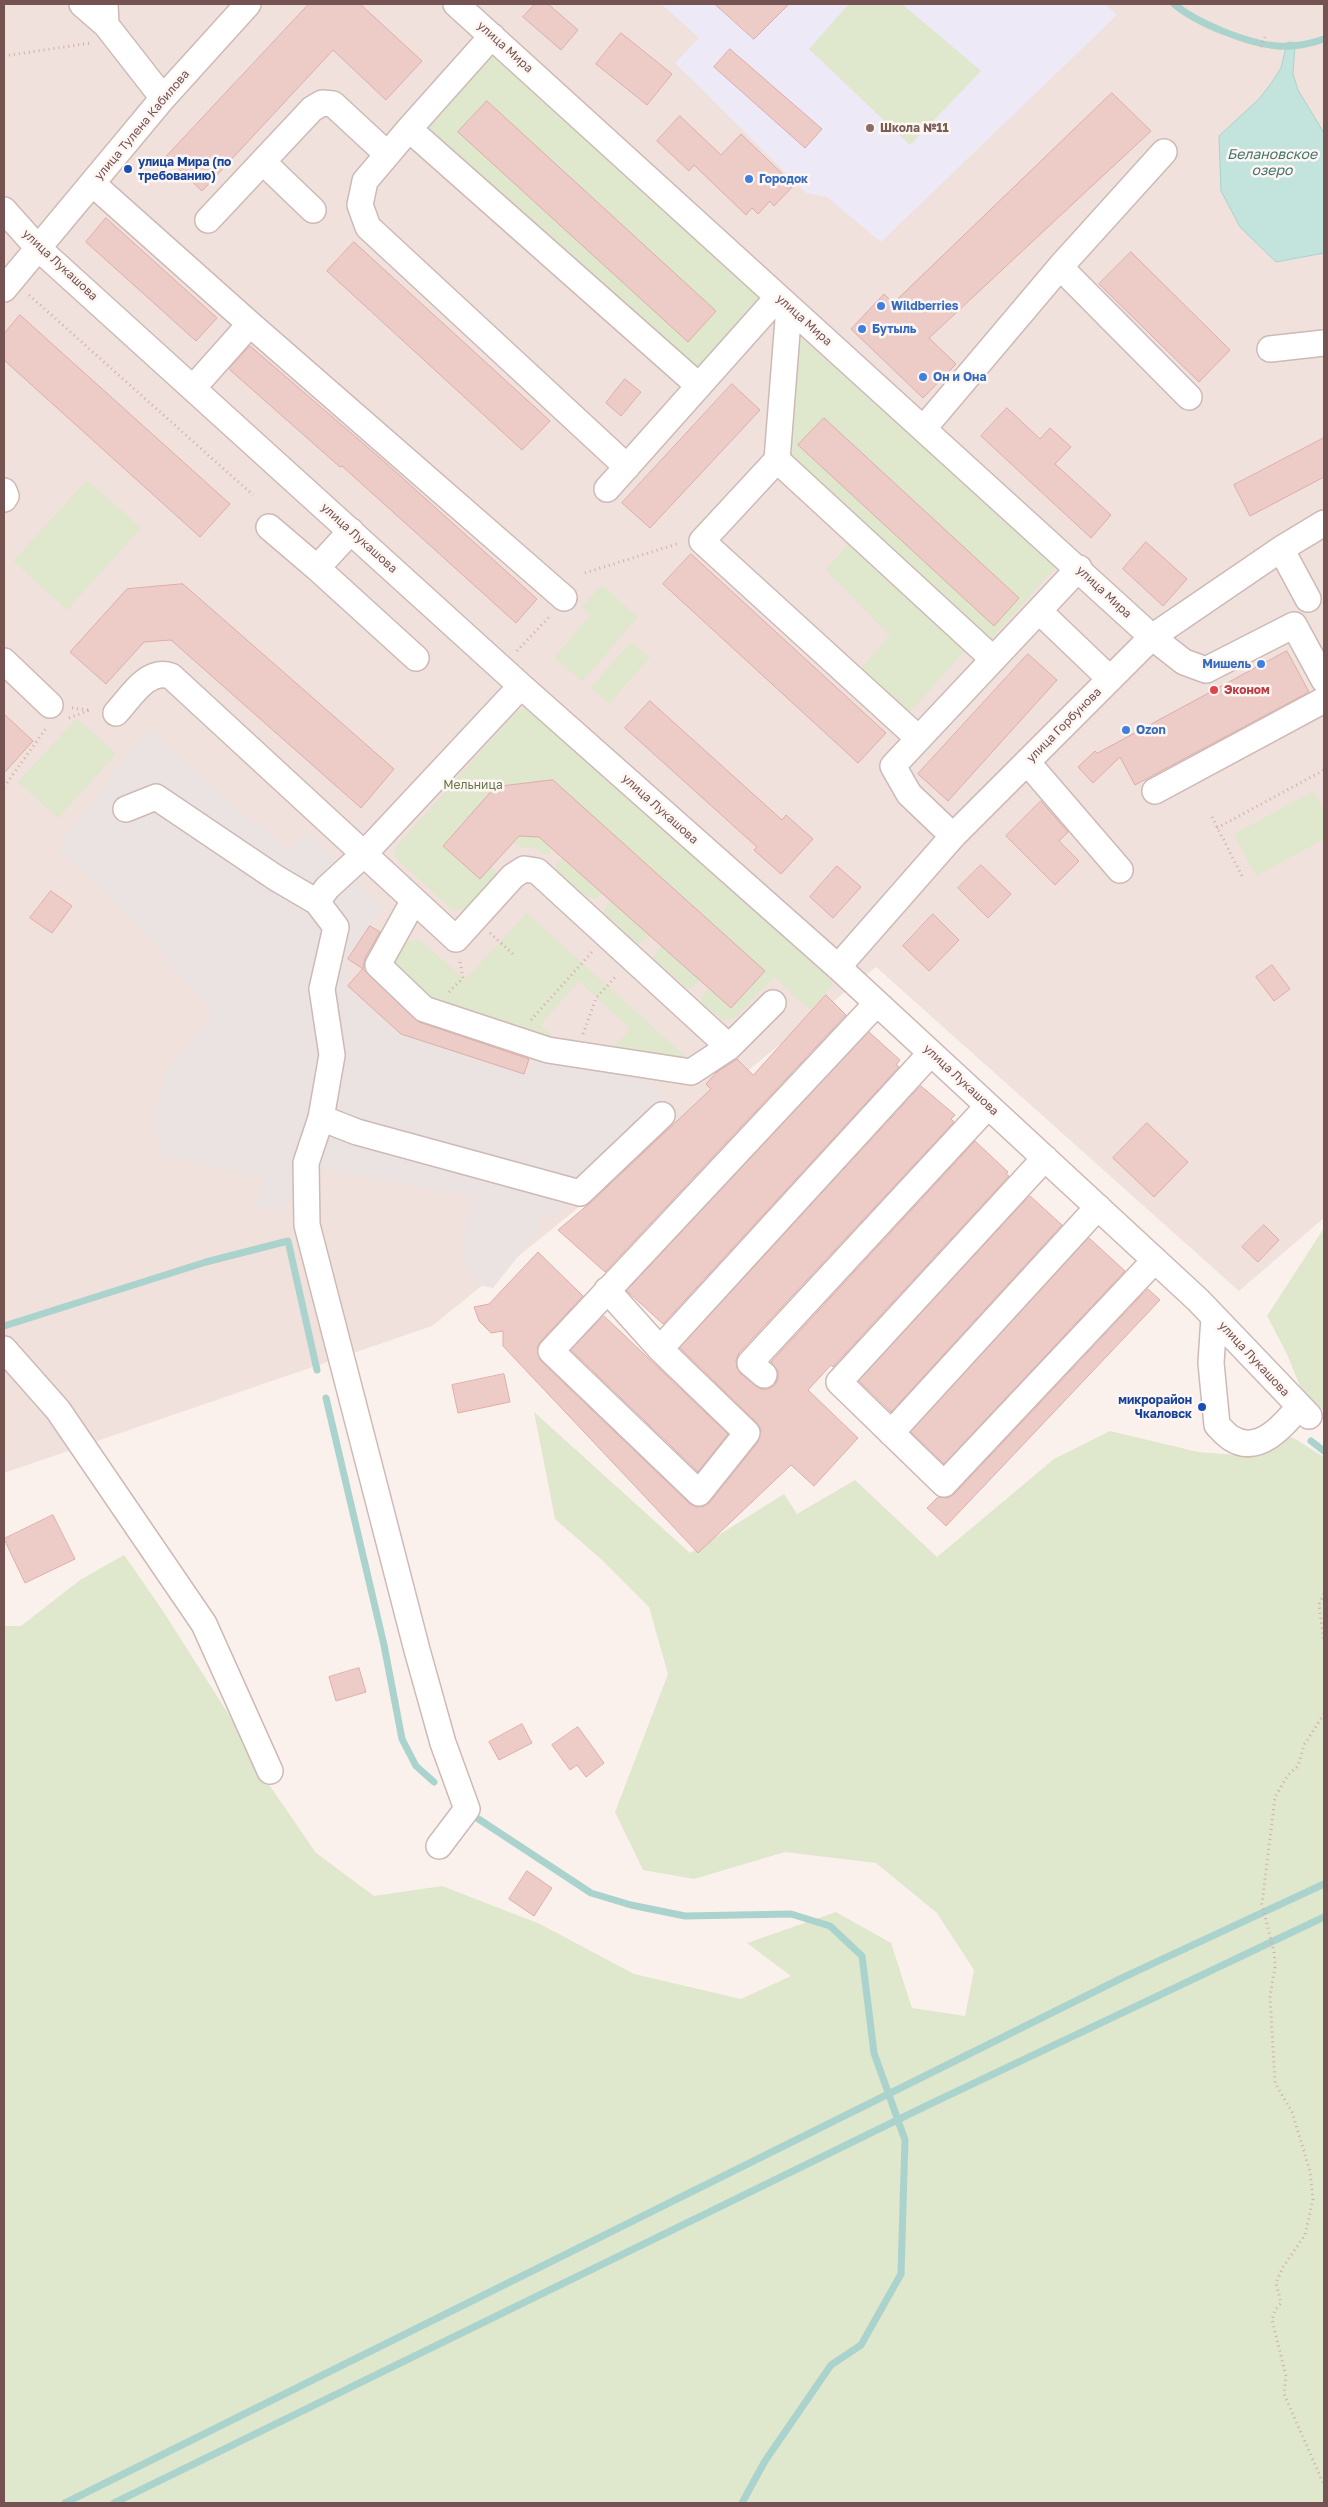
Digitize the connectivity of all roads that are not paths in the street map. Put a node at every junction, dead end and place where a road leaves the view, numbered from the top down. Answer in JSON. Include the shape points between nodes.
{"nodes":[{"id":1,"x":82,"y":4,"type":"edge"},
{"id":2,"x":248,"y":4,"type":"edge"},
{"id":3,"x":456,"y":4,"type":"edge"},
{"id":4,"x":109,"y":23,"type":"edge"},
{"id":5,"x":492,"y":36,"type":"junction"},
{"id":6,"x":163,"y":98,"type":"junction"},
{"id":7,"x":409,"y":129,"type":"junction"},
{"id":8,"x":1164,"y":152,"type":"dead end"},
{"id":9,"x":387,"y":154,"type":"junction"},
{"id":10,"x":263,"y":162,"type":"junction"},
{"id":11,"x":93,"y":184,"type":"junction"},
{"id":12,"x":4,"y":210,"type":"edge"},
{"id":13,"x":314,"y":210,"type":"dead end"},
{"id":14,"x":208,"y":220,"type":"dead end"},
{"id":15,"x":38,"y":248,"type":"junction"},
{"id":16,"x":1060,"y":267,"type":"junction"},
{"id":17,"x":15,"y":291,"type":"edge"},
{"id":18,"x":784,"y":302,"type":"junction"},
{"id":19,"x":250,"y":324,"type":"junction"},
{"id":20,"x":1324,"y":343,"type":"edge"},
{"id":21,"x":1270,"y":349,"type":"dead end"},
{"id":22,"x":699,"y":386,"type":"junction"},
{"id":23,"x":192,"y":388,"type":"junction"},
{"id":24,"x":1189,"y":397,"type":"dead end"},
{"id":25,"x":924,"y":428,"type":"junction"},
{"id":26,"x":778,"y":460,"type":"junction"},
{"id":27,"x":627,"y":467,"type":"junction"},
{"id":28,"x":608,"y":489,"type":"dead end"},
{"id":29,"x":4,"y":491,"type":"edge"},
{"id":30,"x":4,"y":499,"type":"edge"},
{"id":31,"x":1324,"y":523,"type":"edge"},
{"id":32,"x":269,"y":527,"type":"dead end"},
{"id":33,"x":351,"y":531,"type":"junction"},
{"id":34,"x":1281,"y":549,"type":"junction"},
{"id":35,"x":317,"y":568,"type":"junction"},
{"id":36,"x":1079,"y":568,"type":"junction"},
{"id":37,"x":1308,"y":599,"type":"dead end"},
{"id":38,"x":559,"y":603,"type":"road end"},
{"id":39,"x":1039,"y":611,"type":"junction"},
{"id":40,"x":1152,"y":637,"type":"junction"},
{"id":41,"x":416,"y":658,"type":"dead end"},
{"id":42,"x":994,"y":659,"type":"junction"},
{"id":43,"x":4,"y":662,"type":"edge"},
{"id":44,"x":1110,"y":679,"type":"junction"},
{"id":45,"x":1324,"y":680,"type":"edge"},
{"id":46,"x":521,"y":686,"type":"junction"},
{"id":47,"x":1324,"y":700,"type":"edge"},
{"id":48,"x":116,"y":713,"type":"road end"},
{"id":49,"x":54,"y":717,"type":"road end"},
{"id":50,"x":918,"y":738,"type":"junction"},
{"id":51,"x":1027,"y":762,"type":"junction"},
{"id":52,"x":1156,"y":791,"type":"dead end"},
{"id":53,"x":126,"y":809,"type":"dead end"},
{"id":54,"x":953,"y":836,"type":"junction"},
{"id":55,"x":364,"y":854,"type":"junction"},
{"id":56,"x":1120,"y":870,"type":"dead end"},
{"id":57,"x":414,"y":900,"type":"junction"},
{"id":58,"x":317,"y":902,"type":"junction"},
{"id":59,"x":838,"y":967,"type":"junction"},
{"id":60,"x":877,"y":1002,"type":"junction"},
{"id":61,"x":773,"y":1003,"type":"dead end"},
{"id":62,"x":729,"y":1047,"type":"junction"},
{"id":63,"x":931,"y":1053,"type":"junction"},
{"id":64,"x":988,"y":1106,"type":"junction"},
{"id":65,"x":662,"y":1115,"type":"dead end"},
{"id":66,"x":321,"y":1118,"type":"junction"},
{"id":67,"x":1045,"y":1158,"type":"junction"},
{"id":68,"x":1098,"y":1207,"type":"junction"},
{"id":69,"x":1155,"y":1260,"type":"junction"},
{"id":70,"x":606,"y":1290,"type":"junction"},
{"id":71,"x":1214,"y":1317,"type":"junction"},
{"id":72,"x":660,"y":1349,"type":"junction"},
{"id":73,"x":4,"y":1350,"type":"edge"},
{"id":74,"x":764,"y":1375,"type":"dead end"},
{"id":75,"x":891,"y":1433,"type":"junction"},
{"id":76,"x":270,"y":1771,"type":"dead end"},
{"id":77,"x":439,"y":1846,"type":"dead end"}],
"edges":[{"from":1,"to":4,"type":"street"},
{"from":2,"to":6,"type":"street","name":"улица Тулена Кабилова"},
{"from":3,"to":5,"type":"street","name":"улица Мира"},
{"from":4,"to":6,"type":"street"},
{"from":5,"to":7,"type":"street"},
{"from":5,"to":18,"type":"street","name":"улица Мира"},
{"from":6,"to":11,"type":"street","name":"улица Тулена Кабилова"},
{"from":7,"to":9,"type":"street"},
{"from":7,"to":22,"type":"street"},
{"from":8,"to":16,"type":"street"},
{"from":9,"to":10,"type":"street","via":[[333,104],[322,103],[312,109]]},
{"from":9,"to":27,"type":"street","via":[[365,181],[360,205],[368,227]]},
{"from":10,"to":13,"type":"street"},
{"from":10,"to":14,"type":"street"},
{"from":11,"to":15,"type":"street","name":"улица Тулена Кабилова"},
{"from":11,"to":19,"type":"street"},
{"from":12,"to":15,"type":"street","name":"улица Лукашова"},
{"from":15,"to":17,"type":"street","name":"улица Тулена Кабилова"},
{"from":15,"to":23,"type":"street","name":"улица Лукашова"},
{"from":16,"to":24,"type":"street"},
{"from":16,"to":25,"type":"street"},
{"from":18,"to":22,"type":"street"},
{"from":18,"to":25,"type":"street","name":"улица Мира"},
{"from":18,"to":26,"type":"street"},
{"from":19,"to":23,"type":"street"},
{"from":19,"to":38,"type":"street"},
{"from":20,"to":21,"type":"street"},
{"from":22,"to":27,"type":"street"},
{"from":23,"to":33,"type":"street","name":"улица Лукашова"},
{"from":25,"to":36,"type":"street","name":"улица Мира"},
{"from":26,"to":42,"type":"street"},
{"from":26,"to":50,"type":"street","via":[[702,542]]},
{"from":27,"to":28,"type":"street"},
{"from":29,"to":30,"type":"street"},
{"from":31,"to":34,"type":"street","name":"улица Горбунова"},
{"from":32,"to":35,"type":"street"},
{"from":33,"to":35,"type":"street"},
{"from":33,"to":46,"type":"street","name":"улица Лукашова"},
{"from":34,"to":37,"type":"street"},
{"from":34,"to":40,"type":"street","name":"улица Горбунова"},
{"from":35,"to":41,"type":"street"},
{"from":36,"to":39,"type":"street"},
{"from":36,"to":40,"type":"street","name":"улица Мира"},
{"from":39,"to":42,"type":"street"},
{"from":39,"to":44,"type":"street"},
{"from":40,"to":44,"type":"street","name":"улица Горбунова"},
{"from":40,"to":45,"type":"street","name":"улица Мира","via":[[1184,662],[1206,670],[1294,625]]},
{"from":42,"to":50,"type":"street"},
{"from":43,"to":49,"type":"street"},
{"from":44,"to":51,"type":"street","name":"улица Горбунова"},
{"from":46,"to":55,"type":"street"},
{"from":46,"to":59,"type":"street","name":"улица Лукашова"},
{"from":47,"to":52,"type":"street"},
{"from":48,"to":55,"type":"street","via":[[151,676],[162,673],[172,676]]},
{"from":50,"to":54,"type":"street","via":[[893,766],[909,794]]},
{"from":51,"to":54,"type":"street","name":"улица Горбунова"},
{"from":51,"to":56,"type":"street"},
{"from":53,"to":58,"type":"street","via":[[156,797]]},
{"from":54,"to":59,"type":"street","name":"улица Горбунова"},
{"from":55,"to":57,"type":"street"},
{"from":55,"to":58,"type":"street","via":[[327,888]]},
{"from":57,"to":62,"type":"street","via":[[456,939],[513,876],[524,870],[537,871]]},
{"from":57,"to":62,"type":"street","via":[[378,965],[424,1009],[548,1050],[691,1072]]},
{"from":58,"to":66,"type":"street","via":[[336,927],[322,989],[332,1055]]},
{"from":59,"to":60,"type":"street","name":"улица Лукашова"},
{"from":60,"to":63,"type":"street","name":"улица Лукашова"},
{"from":60,"to":70,"type":"street"},
{"from":61,"to":62,"type":"street"},
{"from":63,"to":64,"type":"street","name":"улица Лукашова"},
{"from":63,"to":72,"type":"street"},
{"from":64,"to":67,"type":"street","name":"улица Лукашова"},
{"from":64,"to":74,"type":"street","via":[[750,1362]]},
{"from":65,"to":66,"type":"street","via":[[580,1193],[357,1132]]},
{"from":66,"to":77,"type":"street","via":[[306,1163],[307,1225],[417,1650],[443,1742],[467,1809]]},
{"from":67,"to":68,"type":"street","name":"улица Лукашова"},
{"from":67,"to":75,"type":"street","via":[[839,1382]]},
{"from":68,"to":69,"type":"street","name":"улица Лукашова"},
{"from":68,"to":75,"type":"street"},
{"from":69,"to":71,"type":"street","name":"улица Лукашова"},
{"from":69,"to":75,"type":"street","via":[[944,1484]]},
{"from":70,"to":72,"type":"street"},
{"from":70,"to":72,"type":"street","via":[[551,1350],[699,1492],[747,1433]]},
{"from":71,"to":71,"type":"street","name":"улица Лукашова","via":[[1304,1412],[1266,1438],[1250,1444],[1232,1439],[1217,1425],[1211,1363]]},
{"from":73,"to":76,"type":"street","via":[[58,1410],[204,1624]]}]}
